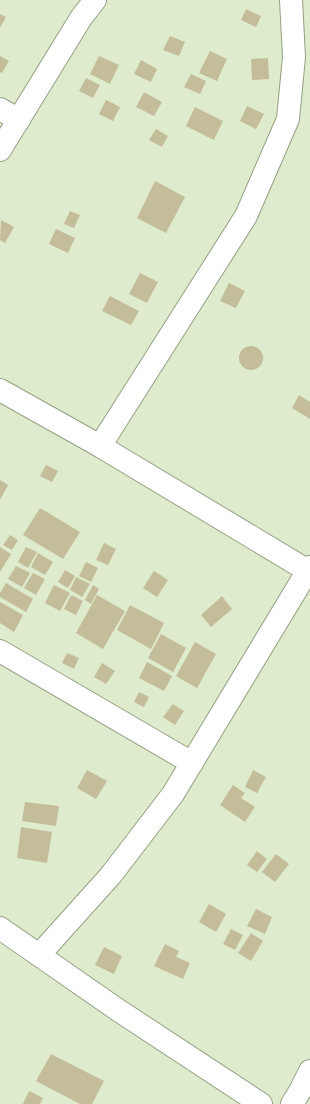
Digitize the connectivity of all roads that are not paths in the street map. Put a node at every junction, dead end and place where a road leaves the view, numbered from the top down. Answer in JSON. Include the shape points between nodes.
{"nodes":[{"id":1,"x":95,"y":0,"type":"edge"},
{"id":2,"x":291,"y":0,"type":"edge"},
{"id":3,"x":298,"y":0,"type":"edge"},
{"id":4,"x":310,"y":8,"type":"edge"},
{"id":5,"x":0,"y":109,"type":"edge"},
{"id":6,"x":19,"y":120,"type":"junction"},
{"id":7,"x":0,"y":150,"type":"edge"},
{"id":8,"x":0,"y":390,"type":"edge"},
{"id":9,"x":100,"y":446,"type":"junction"},
{"id":10,"x":309,"y":570,"type":"edge"},
{"id":11,"x":0,"y":651,"type":"edge"},
{"id":12,"x":192,"y":763,"type":"junction"},
{"id":13,"x":0,"y":928,"type":"edge"},
{"id":14,"x":39,"y":955,"type":"junction"},
{"id":15,"x":310,"y":1070,"type":"edge"},
{"id":16,"x":261,"y":1104,"type":"edge"},
{"id":17,"x":292,"y":1104,"type":"edge"}],
"edges":[{"from":1,"to":6,"type":"street","via":[[81,18]]},
{"from":2,"to":9,"type":"street","via":[[294,57],[288,119],[246,216]]},
{"from":3,"to":4,"type":"street"},
{"from":5,"to":6,"type":"street"},
{"from":6,"to":7,"type":"street"},
{"from":8,"to":9,"type":"street"},
{"from":9,"to":10,"type":"street"},
{"from":10,"to":12,"type":"street"},
{"from":11,"to":12,"type":"street"},
{"from":12,"to":14,"type":"street","via":[[173,794],[111,875]]},
{"from":13,"to":14,"type":"street"},
{"from":14,"to":16,"type":"street"},
{"from":15,"to":17,"type":"street"}]}
